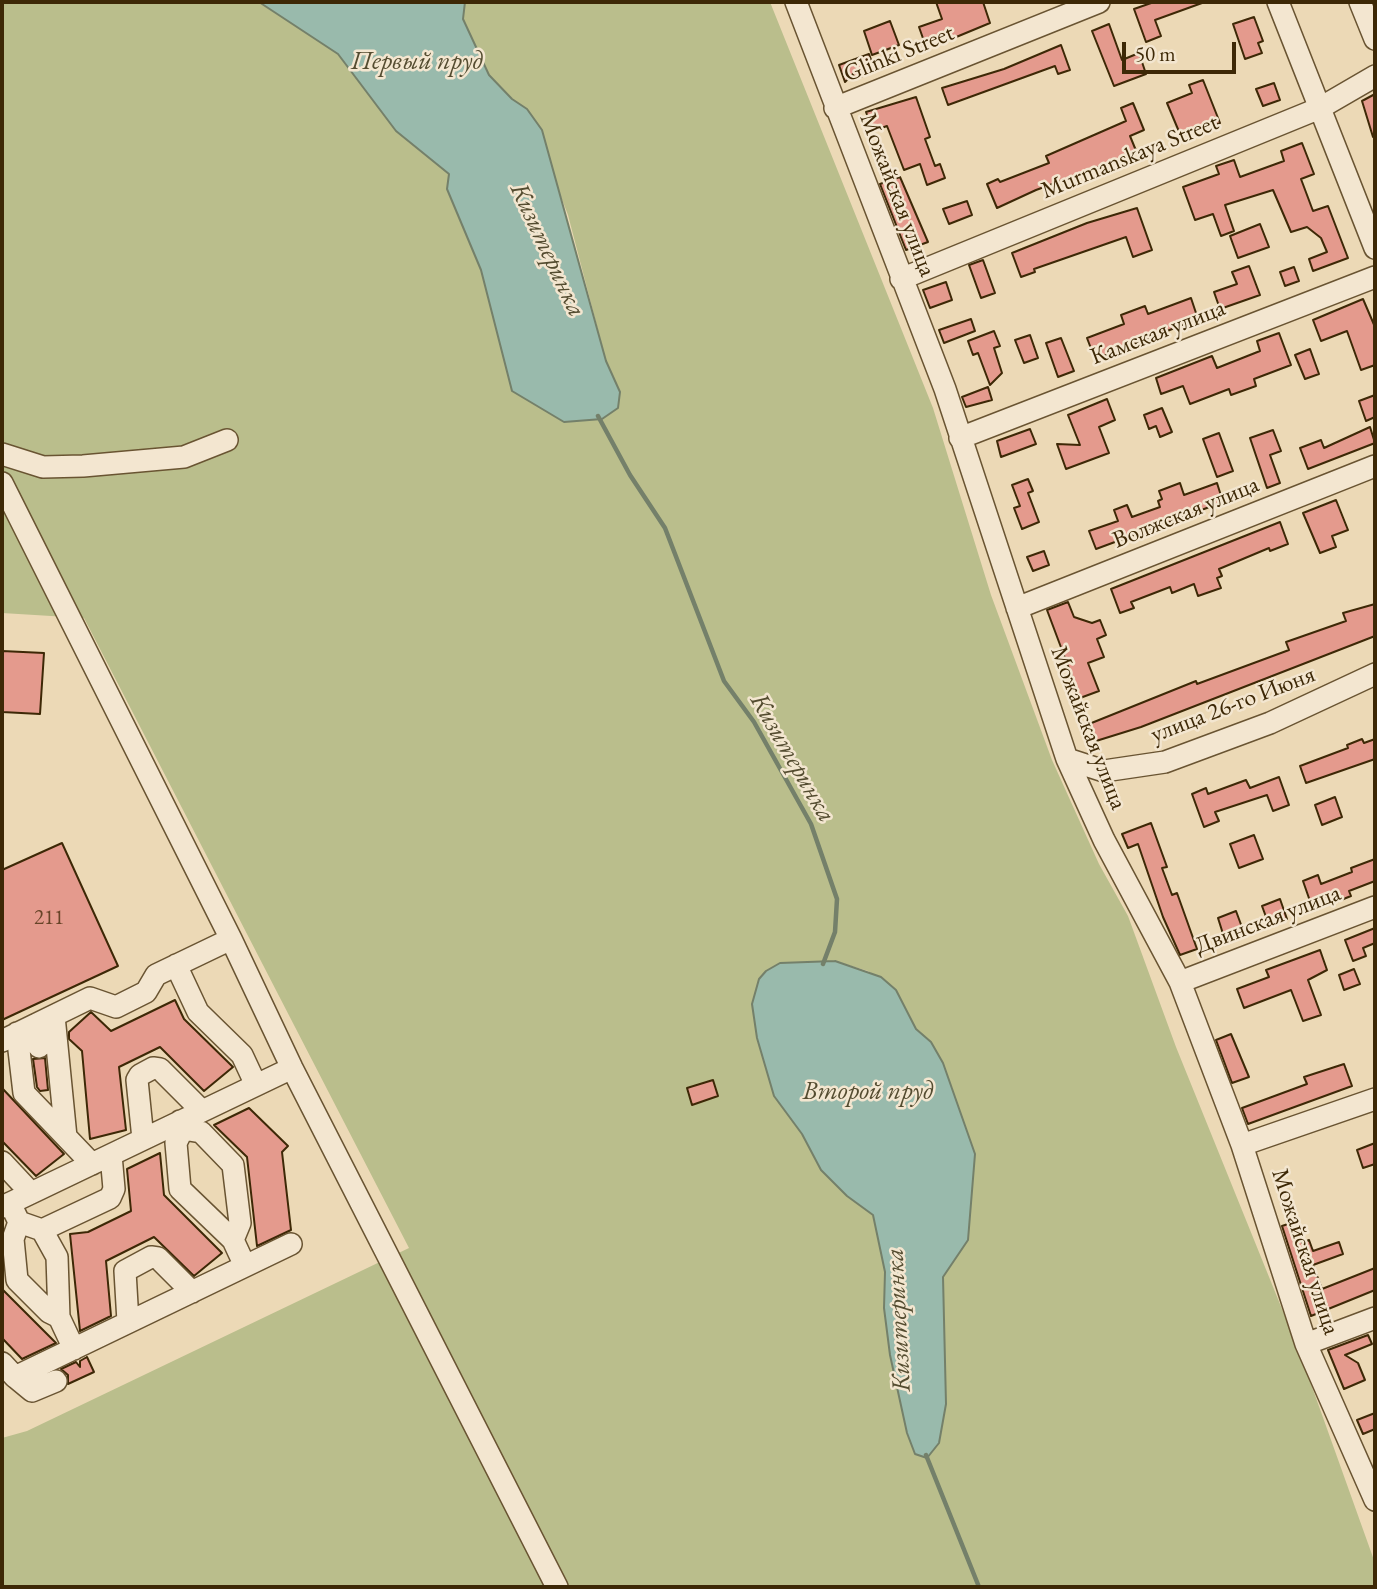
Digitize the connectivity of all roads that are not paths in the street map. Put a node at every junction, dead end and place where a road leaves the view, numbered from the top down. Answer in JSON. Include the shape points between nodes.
{"nodes":[{"id":1,"x":796,"y":2,"type":"edge"},
{"id":2,"x":1099,"y":2,"type":"edge"},
{"id":3,"x":1278,"y":2,"type":"edge"},
{"id":4,"x":1360,"y":2,"type":"edge"},
{"id":5,"x":1375,"y":39,"type":"edge"},
{"id":6,"x":1375,"y":76,"type":"edge"},
{"id":7,"x":835,"y":108,"type":"junction"},
{"id":8,"x":1320,"y":108,"type":"junction"},
{"id":9,"x":1375,"y":248,"type":"edge"},
{"id":10,"x":1375,"y":277,"type":"edge"},
{"id":11,"x":901,"y":279,"type":"junction"},
{"id":12,"x":960,"y":438,"type":"junction"},
{"id":13,"x":228,"y":439,"type":"dead end"},
{"id":14,"x":2,"y":454,"type":"edge"},
{"id":15,"x":1375,"y":466,"type":"edge"},
{"id":16,"x":2,"y":483,"type":"edge"},
{"id":17,"x":1017,"y":608,"type":"junction"},
{"id":18,"x":1375,"y":674,"type":"edge"},
{"id":19,"x":1067,"y":758,"type":"junction"},
{"id":20,"x":1375,"y":907,"type":"edge"},
{"id":21,"x":231,"y":939,"type":"junction"},
{"id":22,"x":176,"y":965,"type":"junction"},
{"id":23,"x":1180,"y":982,"type":"junction"},
{"id":24,"x":27,"y":1028,"type":"edge"},
{"id":25,"x":39,"y":1047,"type":"dead end"},
{"id":26,"x":292,"y":1068,"type":"junction"},
{"id":27,"x":256,"y":1085,"type":"junction"},
{"id":28,"x":1375,"y":1099,"type":"edge"},
{"id":29,"x":202,"y":1111,"type":"junction"},
{"id":30,"x":182,"y":1125,"type":"junction"},
{"id":31,"x":66,"y":1137,"type":"junction"},
{"id":32,"x":142,"y":1139,"type":"junction"},
{"id":33,"x":1242,"y":1144,"type":"junction"},
{"id":34,"x":102,"y":1159,"type":"junction"},
{"id":35,"x":2,"y":1162,"type":"edge"},
{"id":36,"x":32,"y":1193,"type":"junction"},
{"id":37,"x":10,"y":1211,"type":"edge"},
{"id":38,"x":42,"y":1230,"type":"junction"},
{"id":39,"x":233,"y":1240,"type":"junction"},
{"id":40,"x":291,"y":1244,"type":"dead end"},
{"id":41,"x":245,"y":1266,"type":"junction"},
{"id":42,"x":192,"y":1292,"type":"junction"},
{"id":43,"x":59,"y":1317,"type":"junction"},
{"id":44,"x":1375,"y":1318,"type":"edge"},
{"id":45,"x":128,"y":1322,"type":"junction"},
{"id":46,"x":1306,"y":1345,"type":"junction"},
{"id":47,"x":74,"y":1349,"type":"junction"},
{"id":48,"x":8,"y":1370,"type":"edge"},
{"id":49,"x":56,"y":1381,"type":"dead end"},
{"id":50,"x":1375,"y":1500,"type":"edge"},
{"id":51,"x":557,"y":1587,"type":"edge"}],
"edges":[{"from":1,"to":7,"type":"street","name":"Можайская улица"},
{"from":2,"to":7,"type":"street","name":"Glinki Street"},
{"from":3,"to":8,"type":"street"},
{"from":4,"to":5,"type":"street"},
{"from":6,"to":8,"type":"street","name":"Murmanskaya Street"},
{"from":7,"to":11,"type":"street","name":"Можайская улица"},
{"from":8,"to":9,"type":"street"},
{"from":8,"to":11,"type":"street","name":"Murmanskaya Street"},
{"from":10,"to":12,"type":"street","name":"Камская улица"},
{"from":11,"to":12,"type":"street","name":"Можайская улица"},
{"from":12,"to":17,"type":"street","name":"Можайская улица"},
{"from":13,"to":14,"type":"street","via":[[176,459],[83,466],[43,467]]},
{"from":15,"to":17,"type":"street","name":"Волжская улица"},
{"from":16,"to":21,"type":"street"},
{"from":17,"to":19,"type":"street","name":"Можайская улица"},
{"from":18,"to":19,"type":"street","name":"улица 26-го Июня","via":[[1270,723],[1165,762],[1104,771]]},
{"from":19,"to":23,"type":"street","name":"Можайская улица","via":[[1104,840]]},
{"from":20,"to":23,"type":"street","name":"Двинская улица"},
{"from":21,"to":22,"type":"street"},
{"from":21,"to":26,"type":"street"},
{"from":22,"to":24,"type":"street","via":[[156,975],[146,992],[116,1007],[94,998]]},
{"from":22,"to":27,"type":"street","via":[[198,1012],[242,1055]]},
{"from":23,"to":33,"type":"street","name":"Можайская улица"},
{"from":24,"to":25,"type":"street"},
{"from":24,"to":31,"type":"street"},
{"from":24,"to":31,"type":"street","via":[[24,1093]]},
{"from":26,"to":27,"type":"street"},
{"from":26,"to":51,"type":"street"},
{"from":27,"to":29,"type":"street"},
{"from":28,"to":33,"type":"street"},
{"from":29,"to":30,"type":"street"},
{"from":29,"to":32,"type":"street","via":[[160,1069],[153,1068],[137,1080]]},
{"from":30,"to":32,"type":"street"},
{"from":30,"to":39,"type":"street","via":[[176,1143],[180,1189]]},
{"from":30,"to":39,"type":"street","via":[[201,1132],[233,1165],[240,1223]]},
{"from":31,"to":34,"type":"street"},
{"from":32,"to":34,"type":"street"},
{"from":33,"to":46,"type":"street","name":"Можайская улица"},
{"from":34,"to":36,"type":"street"},
{"from":34,"to":38,"type":"street","via":[[113,1194]]},
{"from":35,"to":36,"type":"street"},
{"from":36,"to":37,"type":"street"},
{"from":37,"to":38,"type":"street"},
{"from":37,"to":43,"type":"street","via":[[17,1280]]},
{"from":38,"to":43,"type":"street","via":[[57,1257]]},
{"from":39,"to":41,"type":"street"},
{"from":40,"to":41,"type":"street"},
{"from":41,"to":42,"type":"street"},
{"from":42,"to":45,"type":"street"},
{"from":42,"to":45,"type":"street","via":[[158,1258],[151,1257],[125,1271]]},
{"from":43,"to":47,"type":"street"},
{"from":44,"to":46,"type":"street"},
{"from":45,"to":47,"type":"street"},
{"from":46,"to":50,"type":"street","name":"Можайская улица"},
{"from":47,"to":48,"type":"street"},
{"from":48,"to":49,"type":"street","via":[[32,1391]]}]}
